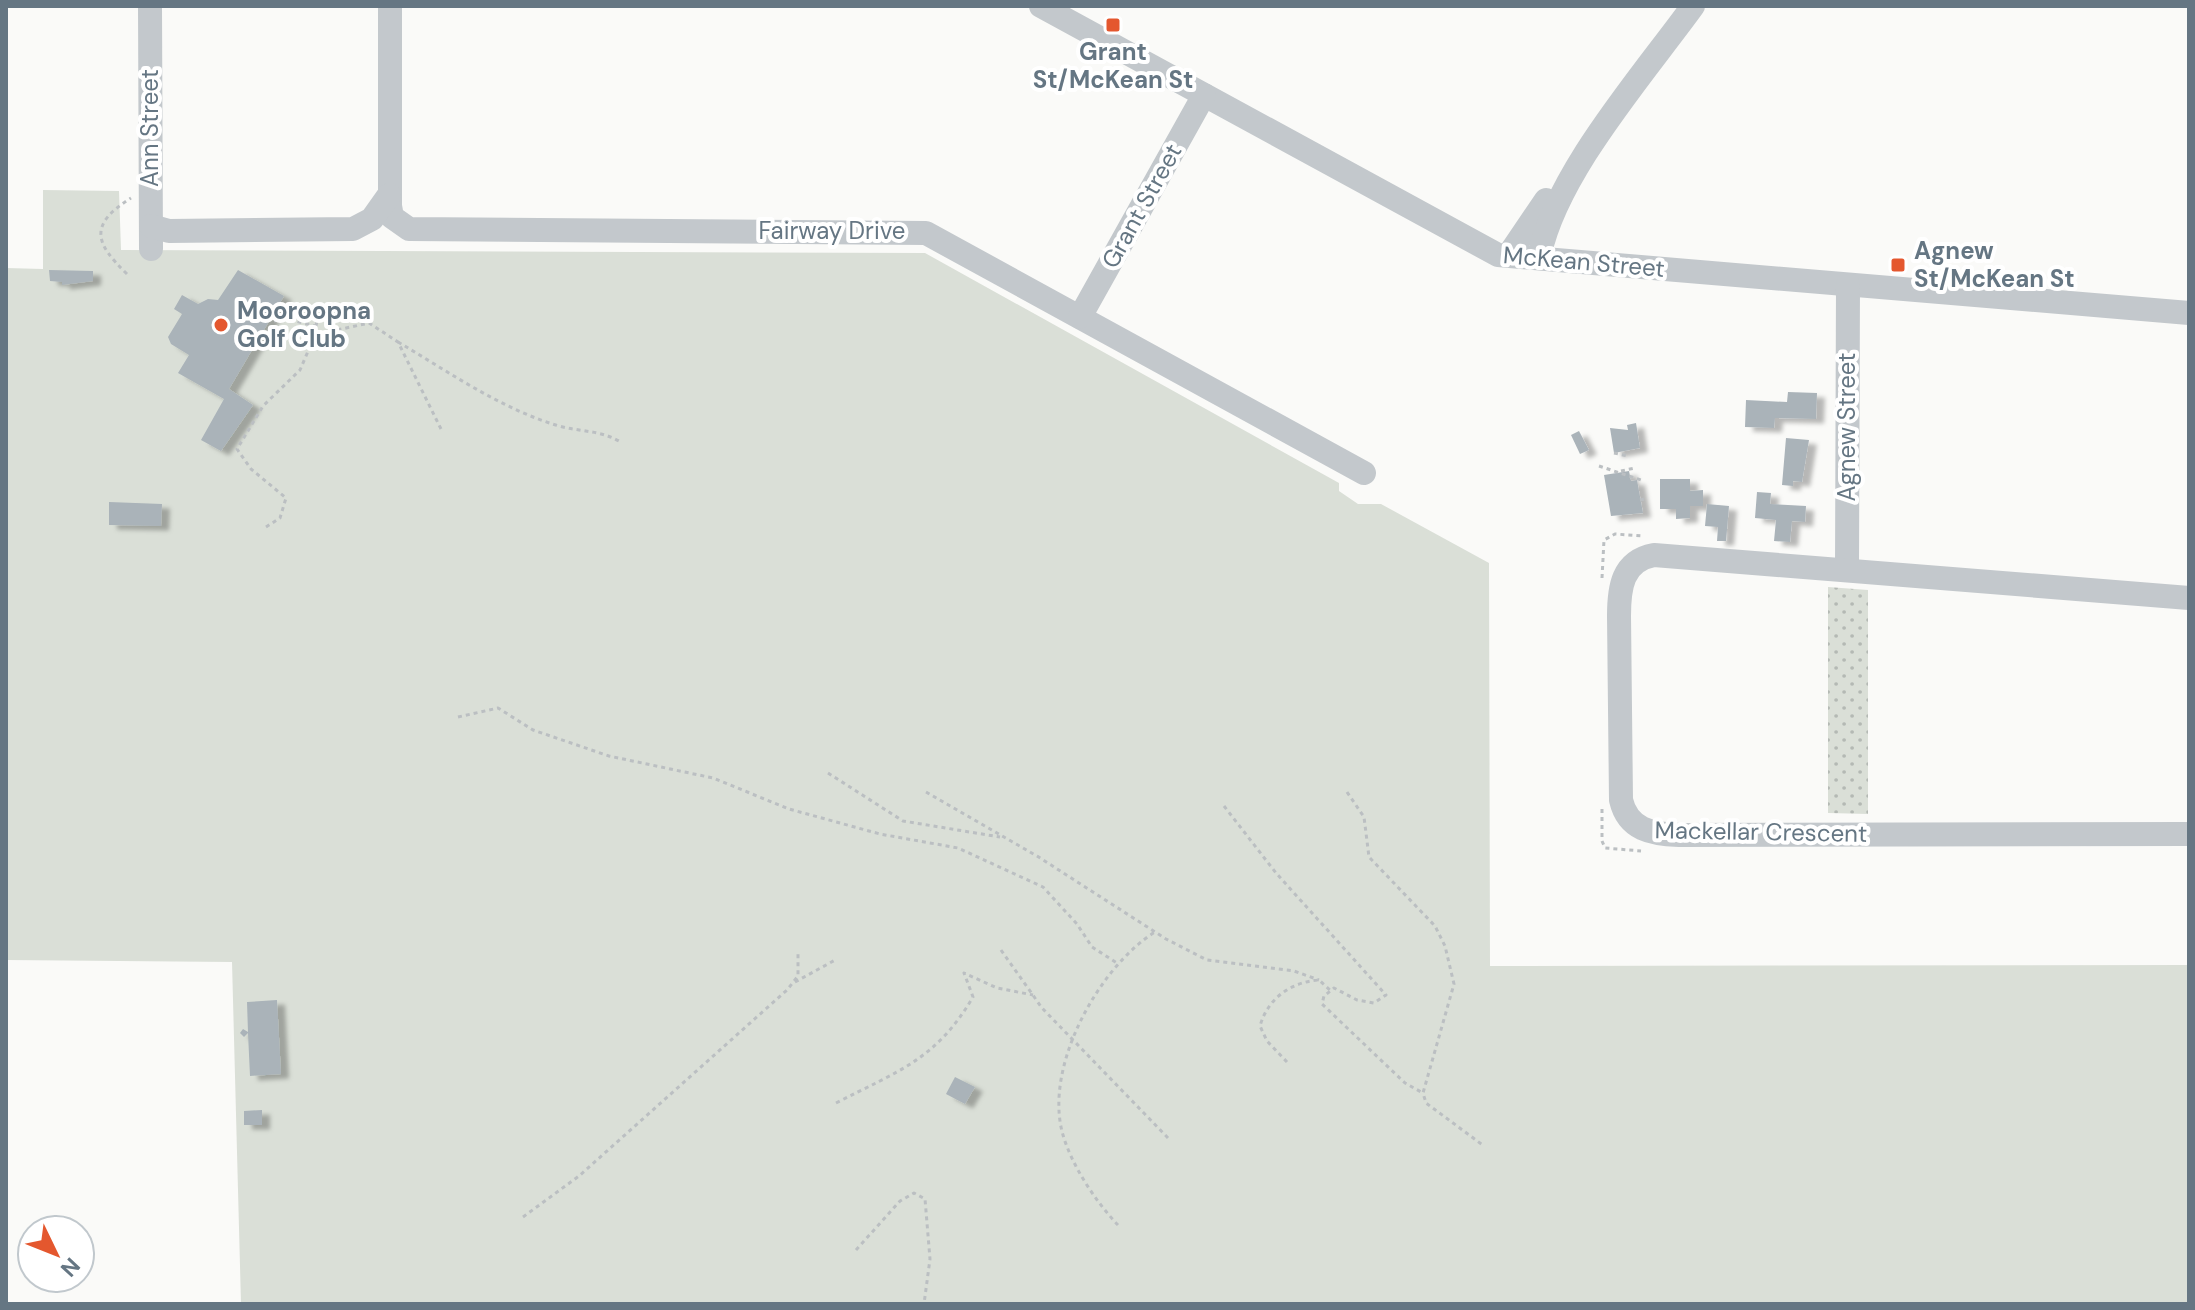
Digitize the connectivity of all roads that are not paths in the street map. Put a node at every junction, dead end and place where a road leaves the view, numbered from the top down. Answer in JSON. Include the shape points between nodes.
{"nodes":[{"id":1,"x":150,"y":6,"type":"edge"},
{"id":2,"x":390,"y":6,"type":"edge"},
{"id":3,"x":1041,"y":6,"type":"edge"},
{"id":4,"x":1693,"y":6,"type":"edge"},
{"id":5,"x":1204,"y":95,"type":"junction"},
{"id":6,"x":1575,"y":170,"type":"junction"},
{"id":7,"x":390,"y":203,"type":"junction"},
{"id":8,"x":1508,"y":256,"type":"junction"},
{"id":9,"x":1539,"y":258,"type":"junction"},
{"id":10,"x":1848,"y":285,"type":"junction"},
{"id":11,"x":2189,"y":313,"type":"edge"},
{"id":12,"x":1080,"y":317,"type":"junction"},
{"id":13,"x":1364,"y":473,"type":"dead end"},
{"id":14,"x":1847,"y":569,"type":"junction"},
{"id":15,"x":2189,"y":598,"type":"edge"},
{"id":16,"x":2189,"y":834,"type":"edge"}],
"edges":[{"from":1,"to":7,"type":"street","name":"Ann Street","via":[[151,238],[164,231],[348,229],[372,219]]},
{"from":2,"to":7,"type":"street"},
{"from":3,"to":5,"type":"street","name":"McKean Street"},
{"from":4,"to":6,"type":"street"},
{"from":5,"to":8,"type":"street","name":"McKean Street","via":[[1492,253]]},
{"from":5,"to":12,"type":"street","name":"Grant Street"},
{"from":6,"to":8,"type":"street","via":[[1536,212]]},
{"from":6,"to":9,"type":"street","via":[[1548,219]]},
{"from":7,"to":12,"type":"street","name":"Fairway Drive","via":[[402,225],[417,230],[920,231]]},
{"from":8,"to":9,"type":"street","name":"McKean Street"},
{"from":9,"to":10,"type":"street","name":"McKean Street"},
{"from":10,"to":11,"type":"street","name":"McKean Street"},
{"from":10,"to":14,"type":"street","name":"Agnew Street"},
{"from":12,"to":13,"type":"street","name":"Fairway Drive"},
{"from":14,"to":15,"type":"street","name":"Mackellar Crescent"},
{"from":14,"to":16,"type":"street","name":"Mackellar Crescent","via":[[1660,555],[1630,567],[1619,598],[1620,788],[1623,811],[1635,825],[1679,835]]}]}
